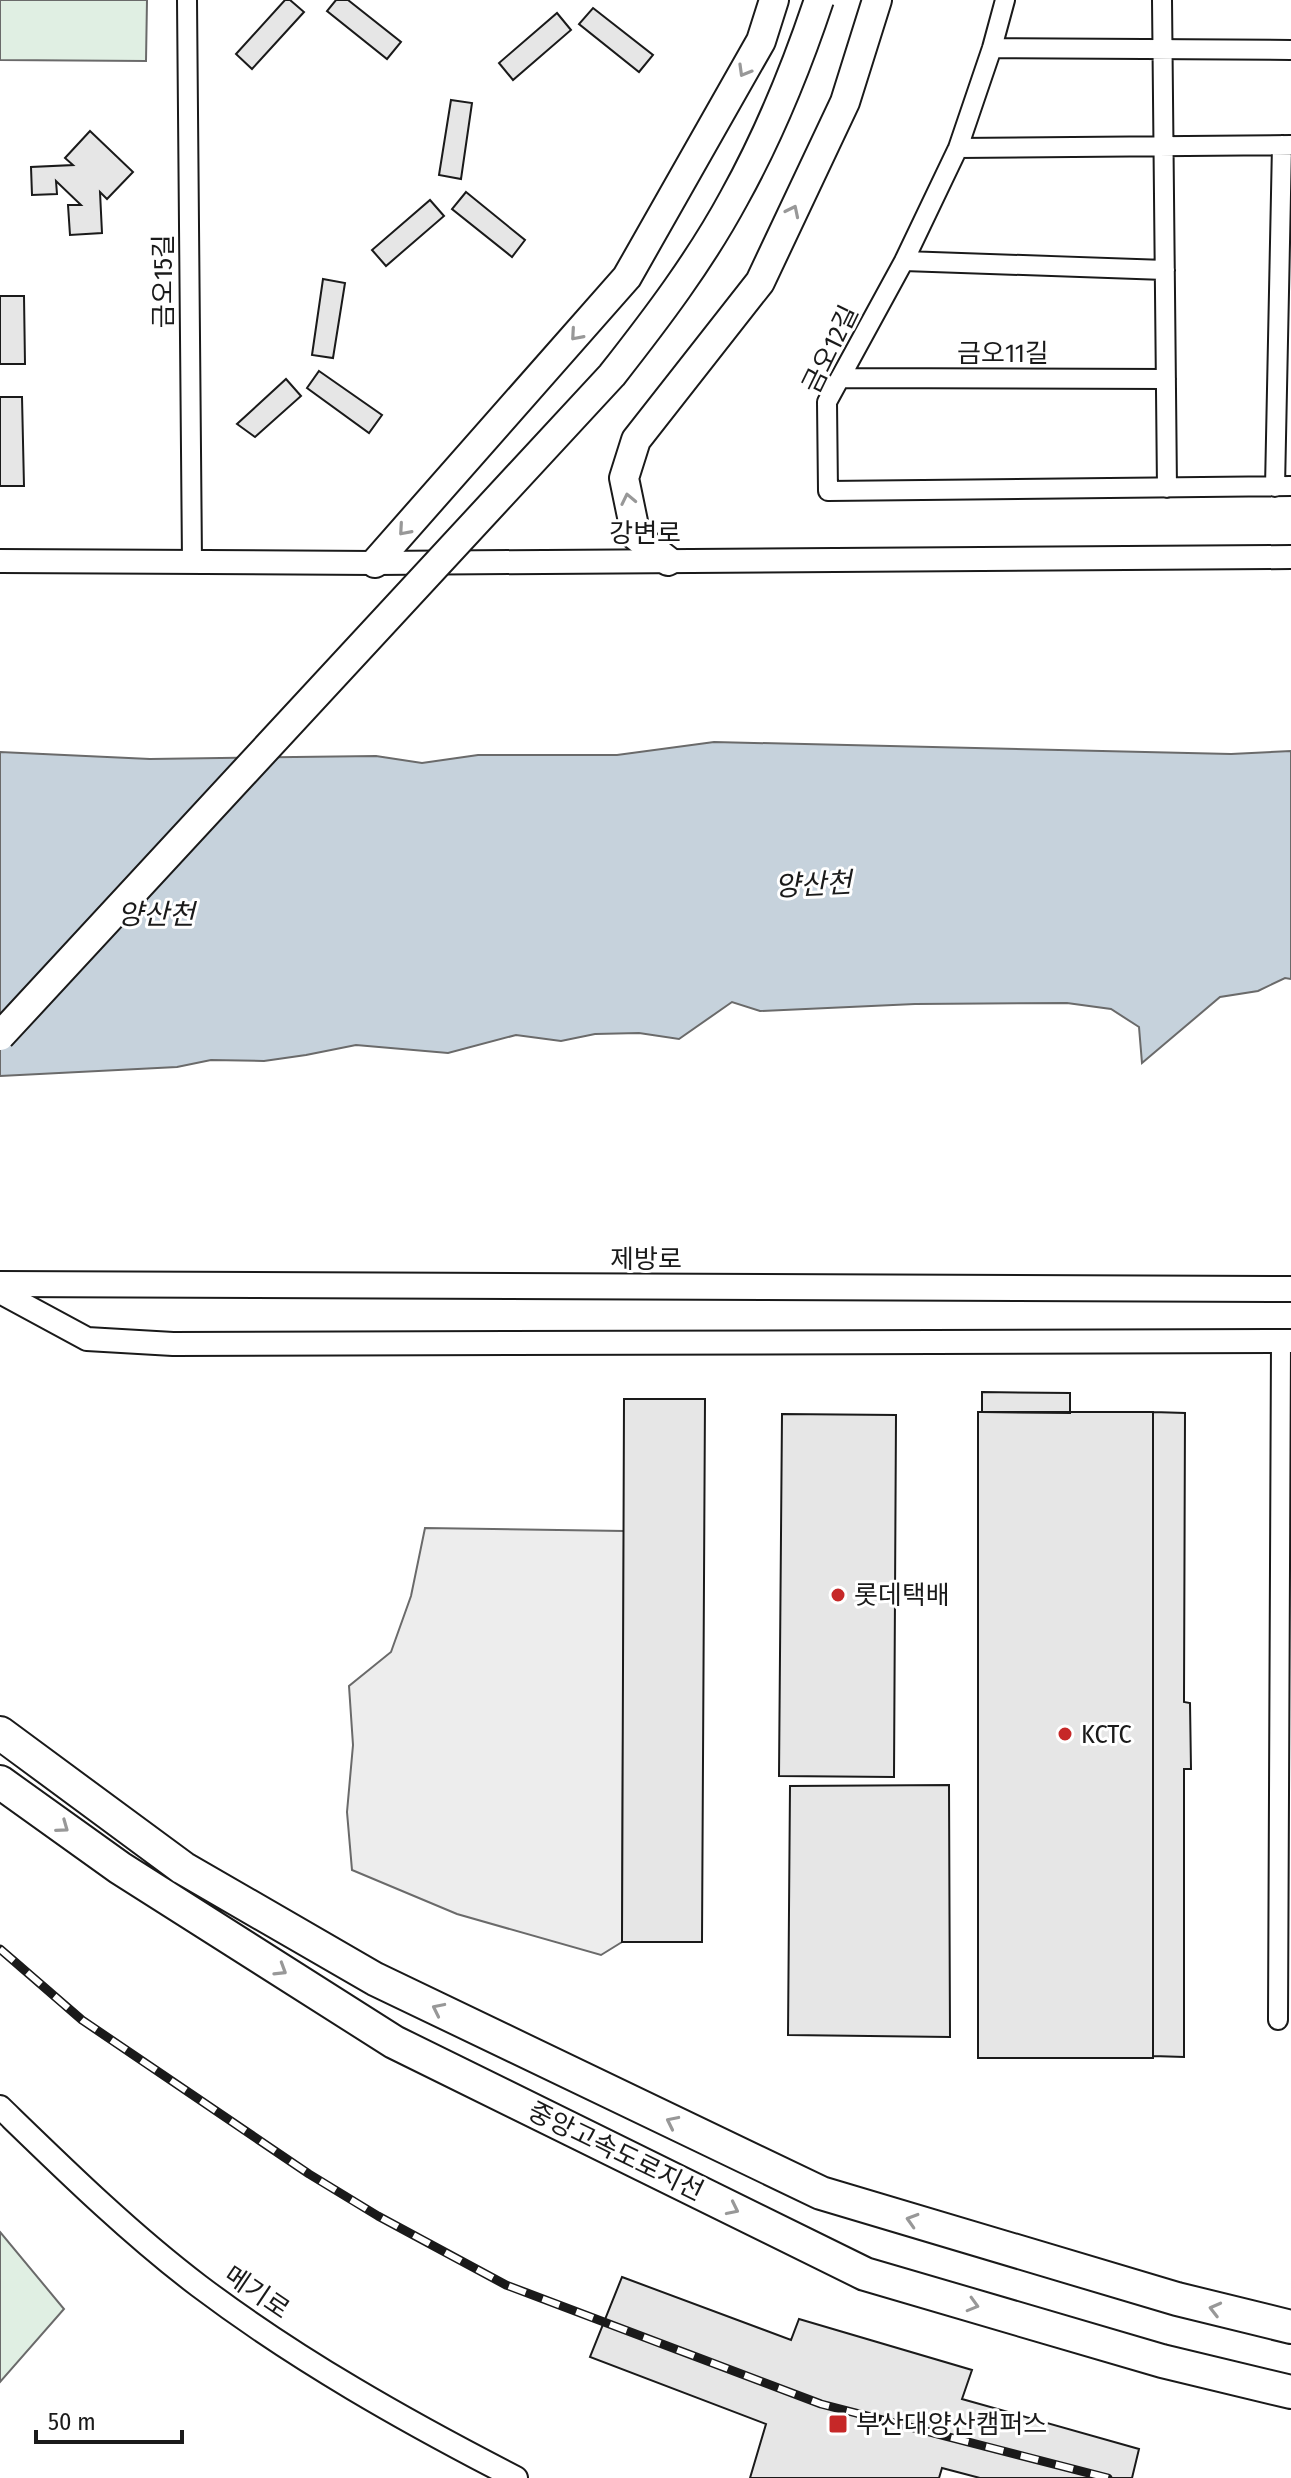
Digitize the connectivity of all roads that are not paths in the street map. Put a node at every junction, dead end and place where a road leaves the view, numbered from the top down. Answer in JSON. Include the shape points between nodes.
{"nodes":[{"id":1,"x":187,"y":0,"type":"edge"},
{"id":2,"x":774,"y":0,"type":"edge"},
{"id":3,"x":819,"y":0,"type":"edge"},
{"id":4,"x":877,"y":0,"type":"edge"},
{"id":5,"x":1005,"y":0,"type":"edge"},
{"id":6,"x":1162,"y":0,"type":"edge"},
{"id":7,"x":992,"y":48,"type":"junction"},
{"id":8,"x":1162,"y":49,"type":"junction"},
{"id":9,"x":1291,"y":50,"type":"edge"},
{"id":10,"x":1286,"y":145,"type":"edge"},
{"id":11,"x":1163,"y":147,"type":"junction"},
{"id":12,"x":958,"y":148,"type":"junction"},
{"id":13,"x":904,"y":261,"type":"junction"},
{"id":14,"x":1165,"y":270,"type":"junction"},
{"id":15,"x":840,"y":378,"type":"junction"},
{"id":16,"x":1166,"y":379,"type":"junction"},
{"id":17,"x":1283,"y":486,"type":"edge"},
{"id":18,"x":1167,"y":488,"type":"junction"},
{"id":19,"x":1291,"y":557,"type":"edge"},
{"id":20,"x":0,"y":561,"type":"edge"},
{"id":21,"x":668,"y":561,"type":"junction"},
{"id":22,"x":192,"y":562,"type":"junction"},
{"id":23,"x":375,"y":563,"type":"junction"},
{"id":24,"x":0,"y":1036,"type":"edge"},
{"id":25,"x":0,"y":1284,"type":"edge"},
{"id":26,"x":1291,"y":1289,"type":"edge"},
{"id":27,"x":0,"y":1292,"type":"edge"},
{"id":28,"x":1286,"y":1341,"type":"edge"},
{"id":29,"x":0,"y":1733,"type":"edge"},
{"id":30,"x":0,"y":1782,"type":"edge"},
{"id":31,"x":1278,"y":2020,"type":"dead end"},
{"id":32,"x":0,"y":2107,"type":"edge"},
{"id":33,"x":1291,"y":2327,"type":"edge"},
{"id":34,"x":1291,"y":2392,"type":"edge"},
{"id":35,"x":516,"y":2478,"type":"edge"}],
"edges":[{"from":1,"to":22,"type":"street","name":"금오15길"},
{"from":2,"to":23,"type":"main road","one_way":true,"via":[[761,41],[627,277]]},
{"from":3,"to":24,"type":"main road","bridge":true,"via":[[768,133],[734,199],[663,309],[612,375]]},
{"from":21,"to":4,"type":"main road","one_way":true,"via":[[636,536],[624,478],[636,440],[760,282],[845,102]]},
{"from":5,"to":7,"type":"street","name":"금오12길"},
{"from":6,"to":8,"type":"street"},
{"from":7,"to":8,"type":"street"},
{"from":7,"to":12,"type":"street","name":"금오12길"},
{"from":8,"to":9,"type":"street"},
{"from":8,"to":11,"type":"street"},
{"from":10,"to":11,"type":"street","name":"금오12길"},
{"from":10,"to":17,"type":"street","name":"금오12길"},
{"from":11,"to":12,"type":"street"},
{"from":11,"to":14,"type":"street"},
{"from":12,"to":13,"type":"street","name":"금오12길"},
{"from":13,"to":14,"type":"street"},
{"from":13,"to":15,"type":"street","name":"금오12길"},
{"from":14,"to":16,"type":"street"},
{"from":15,"to":16,"type":"street","name":"금오11길"},
{"from":15,"to":18,"type":"street","name":"금오12길","via":[[827,402],[828,491]]},
{"from":16,"to":18,"type":"street"},
{"from":17,"to":18,"type":"street","name":"금오12길"},
{"from":19,"to":21,"type":"street","name":"강변로"},
{"from":20,"to":22,"type":"street","name":"강변로"},
{"from":21,"to":23,"type":"street","name":"강변로"},
{"from":22,"to":23,"type":"street","name":"강변로"},
{"from":25,"to":26,"type":"main road","name":"제방로"},
{"from":27,"to":28,"type":"street","via":[[87,1339],[173,1344]]},
{"from":28,"to":31,"type":"street"},
{"from":33,"to":29,"type":"highway","name":"중앙고속도로지선","one_way":true,"via":[[1177,2299],[821,2193],[375,1979],[183,1868]]},
{"from":30,"to":34,"type":"highway","name":"중앙고속도로지선","one_way":true,"via":[[120,1868],[394,2042],[865,2274],[1162,2361]]},
{"from":32,"to":35,"type":"street","name":"메기로","via":[[160,2254],[238,2314],[341,2381]]}]}
